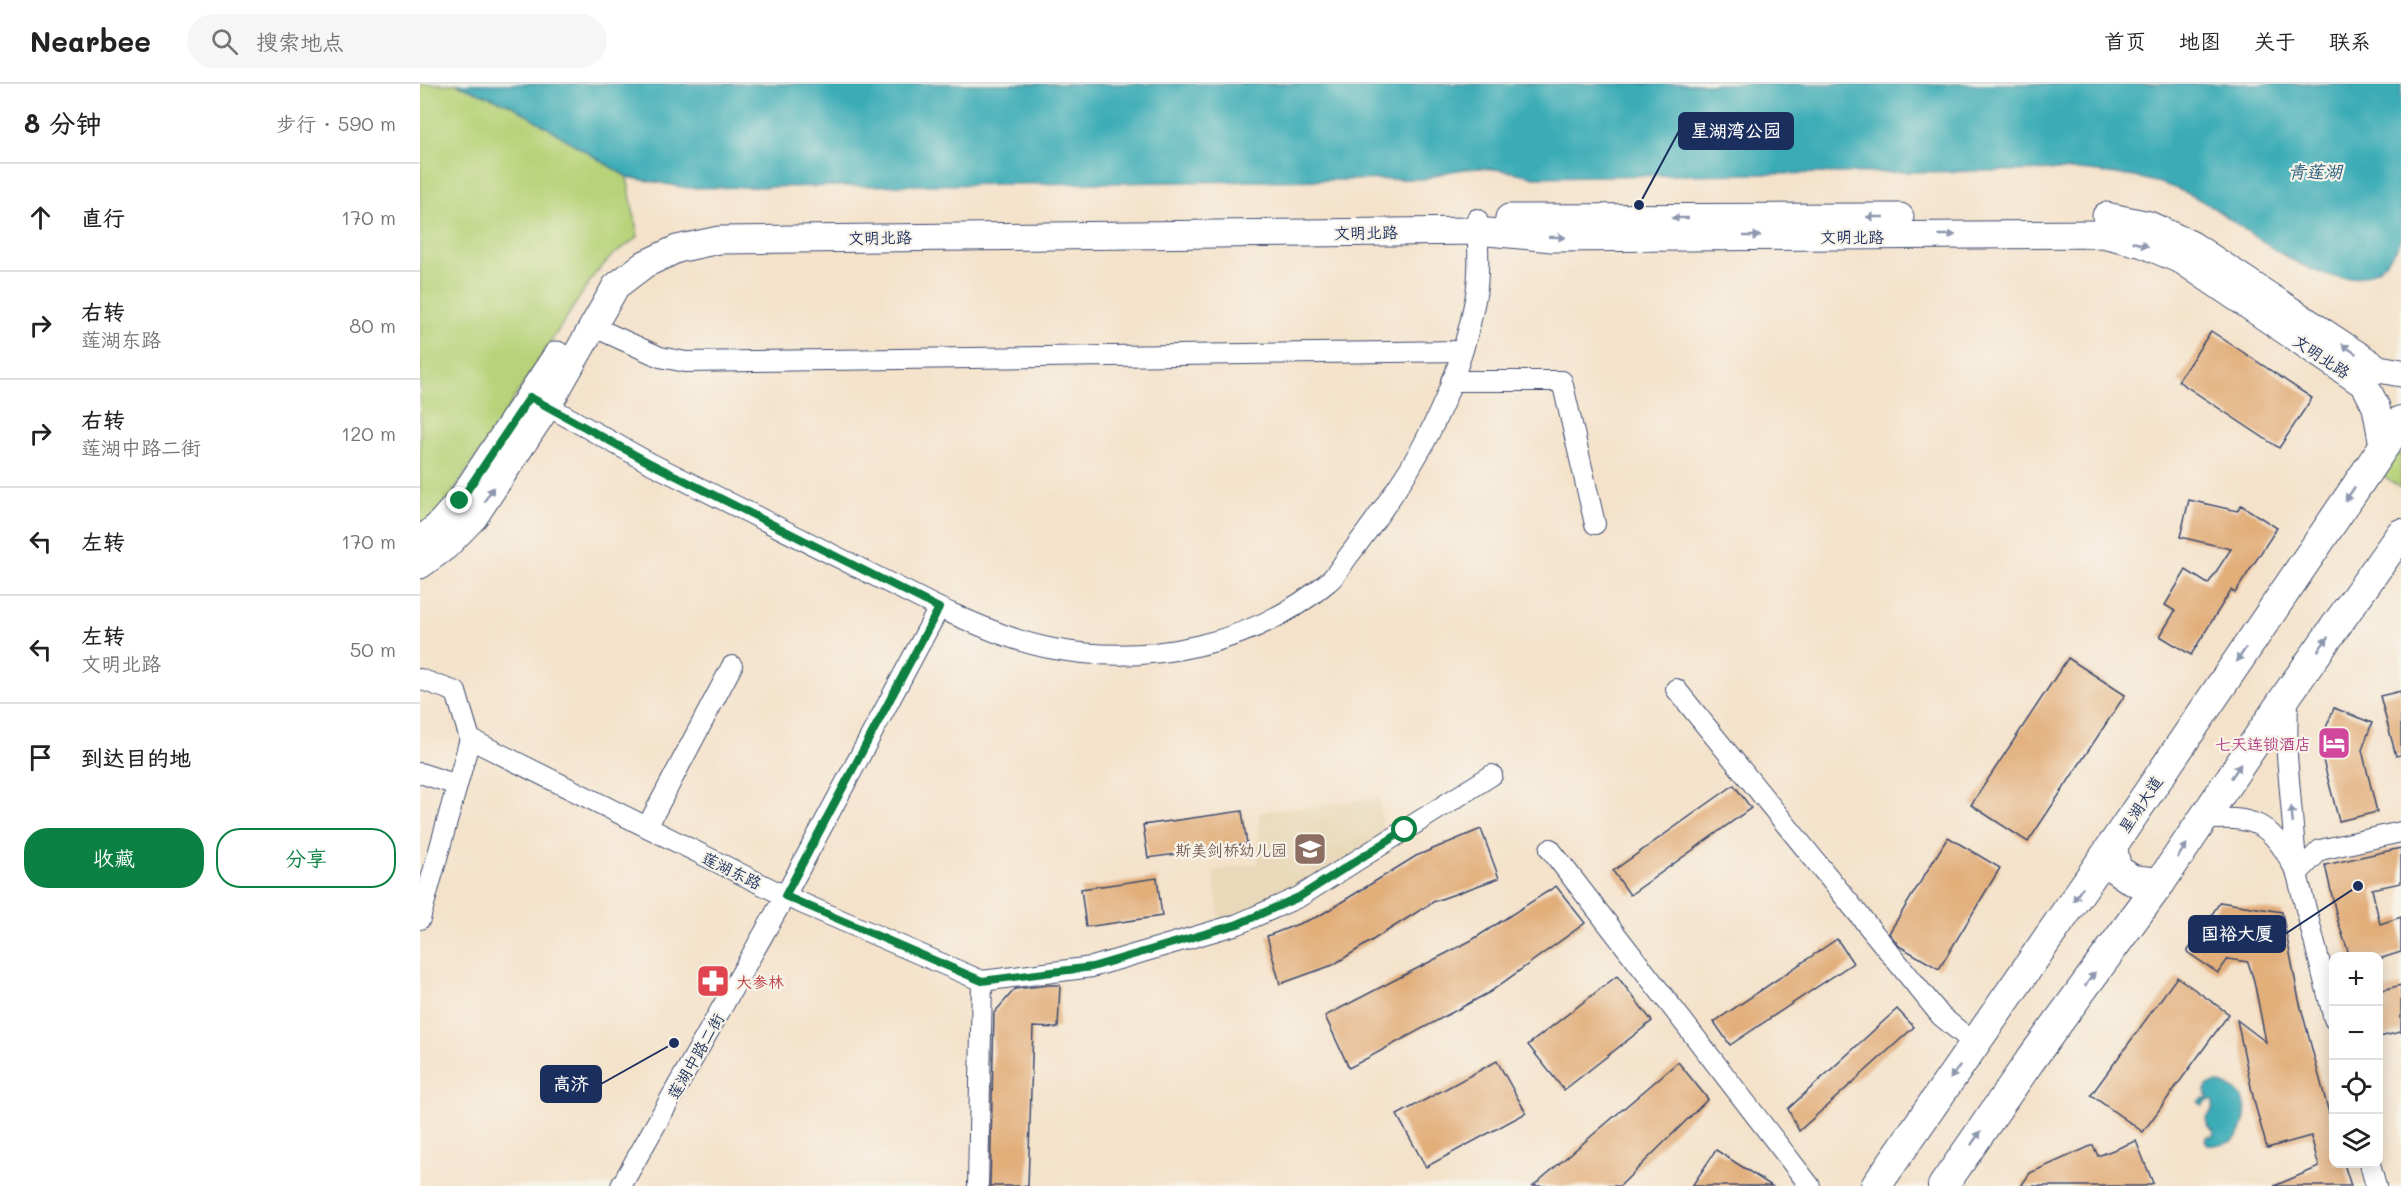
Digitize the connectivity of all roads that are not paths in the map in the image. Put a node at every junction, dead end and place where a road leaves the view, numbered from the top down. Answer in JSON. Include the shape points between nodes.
{"nodes":[{"id":1,"x":1477,"y":225,"type":"junction"},
{"id":2,"x":592,"y":326,"type":"junction"},
{"id":3,"x":1462,"y":351,"type":"junction"},
{"id":4,"x":2401,"y":373,"type":"edge"},
{"id":5,"x":1451,"y":381,"type":"junction"},
{"id":6,"x":539,"y":401,"type":"junction"},
{"id":7,"x":2401,"y":421,"type":"edge"},
{"id":8,"x":2383,"y":446,"type":"junction"},
{"id":9,"x":1595,"y":524,"type":"dead end"},
{"id":10,"x":2401,"y":534,"type":"edge"},
{"id":11,"x":420,"y":542,"type":"edge"},
{"id":12,"x":420,"y":565,"type":"edge"},
{"id":13,"x":939,"y":608,"type":"junction"},
{"id":14,"x":732,"y":666,"type":"dead end"},
{"id":15,"x":420,"y":679,"type":"edge"},
{"id":16,"x":1676,"y":689,"type":"dead end"},
{"id":17,"x":2289,"y":692,"type":"junction"},
{"id":18,"x":470,"y":739,"type":"junction"},
{"id":19,"x":420,"y":773,"type":"edge"},
{"id":20,"x":1492,"y":775,"type":"dead end"},
{"id":21,"x":457,"y":785,"type":"junction"},
{"id":22,"x":2203,"y":820,"type":"junction"},
{"id":23,"x":647,"y":827,"type":"junction"},
{"id":24,"x":2401,"y":832,"type":"edge"},
{"id":25,"x":2112,"y":846,"type":"junction"},
{"id":26,"x":1550,"y":849,"type":"dead end"},
{"id":27,"x":2297,"y":874,"type":"junction"},
{"id":28,"x":2160,"y":883,"type":"junction"},
{"id":29,"x":785,"y":896,"type":"junction"},
{"id":30,"x":420,"y":919,"type":"edge"},
{"id":31,"x":982,"y":981,"type":"junction"},
{"id":32,"x":2331,"y":1006,"type":"edge"},
{"id":33,"x":1975,"y":1044,"type":"junction"},
{"id":34,"x":2371,"y":1168,"type":"edge"},
{"id":35,"x":621,"y":1186,"type":"edge"},
{"id":36,"x":978,"y":1186,"type":"edge"},
{"id":37,"x":1810,"y":1186,"type":"edge"},
{"id":38,"x":1876,"y":1186,"type":"edge"},
{"id":39,"x":1943,"y":1186,"type":"edge"},
{"id":40,"x":2376,"y":1186,"type":"edge"}],
"edges":[{"from":1,"to":2,"type":"street","name":"文明北路","via":[[719,240],[677,249],[645,264],[616,286]]},
{"from":1,"to":3,"type":"street","via":[[1476,299]]},
{"from":4,"to":1,"type":"street","name":"文明北路","one_way":true,"via":[[2379,369],[2192,245],[2149,225],[2103,216]]},
{"from":1,"to":6,"type":"street","name":"文明北路","via":[[715,228],[675,236],[639,252],[607,278]]},
{"from":1,"to":8,"type":"street","name":"文明北路","one_way":true,"via":[[1552,238],[2102,234],[2144,244],[2183,261],[2366,386],[2376,407]]},
{"from":2,"to":3,"type":"street","via":[[660,357],[686,362]]},
{"from":2,"to":6,"type":"street","name":"文明北路"},
{"from":3,"to":5,"type":"street"},
{"from":5,"to":9,"type":"street","via":[[1562,381]]},
{"from":5,"to":13,"type":"street","via":[[1432,431],[1370,528],[1329,581],[1283,614],[1235,634],[1175,651],[1116,655],[1054,649],[987,629]]},
{"from":6,"to":11,"type":"street","name":"文明北路","via":[[460,501]]},
{"from":12,"to":6,"type":"street","name":"文明北路","one_way":true,"via":[[446,546],[474,517]]},
{"from":6,"to":13,"type":"street","via":[[648,462]]},
{"from":7,"to":8,"type":"main road","name":"星湖大道"},
{"from":8,"to":25,"type":"main road","name":"星湖大道","one_way":true},
{"from":17,"to":10,"type":"main road","one_way":true},
{"from":13,"to":29,"type":"street","name":"莲湖中路二街"},
{"from":14,"to":23,"type":"street"},
{"from":15,"to":18,"type":"street","via":[[456,693]]},
{"from":16,"to":33,"type":"street","via":[[1941,1016]]},
{"from":22,"to":17,"type":"main road","one_way":true},
{"from":27,"to":17,"type":"street","one_way":true,"via":[[2287,756]]},
{"from":18,"to":21,"type":"street"},
{"from":18,"to":23,"type":"street","name":"莲湖东路"},
{"from":19,"to":21,"type":"street"},
{"from":20,"to":31,"type":"street","via":[[1299,897],[1238,924],[1092,967]]},
{"from":21,"to":30,"type":"street"},
{"from":22,"to":27,"type":"street","via":[[2227,818],[2265,828],[2282,844]]},
{"from":28,"to":22,"type":"main road","one_way":true},
{"from":23,"to":29,"type":"street","name":"莲湖东路"},
{"from":24,"to":27,"type":"street","via":[[2320,850]]},
{"from":25,"to":28,"type":"main road","via":[[2116,869],[2132,880]]},
{"from":25,"to":33,"type":"main road","name":"星湖大道","one_way":true},
{"from":26,"to":37,"type":"street"},
{"from":27,"to":32,"type":"street"},
{"from":39,"to":28,"type":"main road","one_way":true},
{"from":29,"to":31,"type":"street","name":"莲湖东路"},
{"from":29,"to":35,"type":"street","name":"莲湖中路二街"},
{"from":31,"to":36,"type":"street"},
{"from":33,"to":38,"type":"main road","name":"星湖大道","one_way":true},
{"from":34,"to":40,"type":"street"}]}
